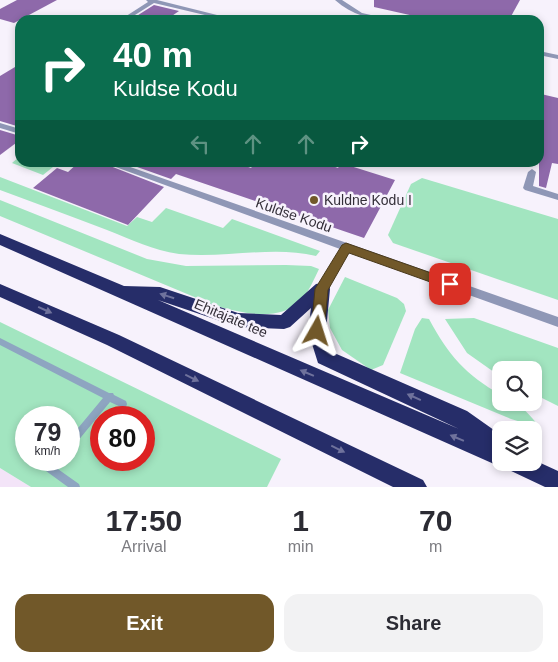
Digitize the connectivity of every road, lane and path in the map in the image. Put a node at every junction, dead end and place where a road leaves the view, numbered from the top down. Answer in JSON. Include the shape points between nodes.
{"nodes":[{"id":1,"x":151,"y":0,"type":"edge"},
{"id":2,"x":338,"y":0,"type":"edge"},
{"id":3,"x":360,"y":14,"type":"joint"},
{"id":4,"x":130,"y":15,"type":"edge"},
{"id":5,"x":213,"y":15,"type":"edge"},
{"id":6,"x":365,"y":15,"type":"edge"},
{"id":7,"x":544,"y":53,"type":"edge"},
{"id":8,"x":558,"y":57,"type":"edge"},
{"id":9,"x":0,"y":125,"type":"edge"},
{"id":10,"x":15,"y":130,"type":"edge"},
{"id":11,"x":120,"y":167,"type":"edge"},
{"id":12,"x":532,"y":172,"type":"dead end"},
{"id":13,"x":558,"y":197,"type":"edge"},
{"id":14,"x":0,"y":239,"type":"edge"},
{"id":15,"x":346,"y":248,"type":"junction"},
{"id":16,"x":322,"y":289,"type":"junction"},
{"id":17,"x":0,"y":290,"type":"edge"},
{"id":18,"x":116,"y":290,"type":"junction"},
{"id":19,"x":558,"y":322,"type":"edge"},
{"id":20,"x":492,"y":441,"type":"edge"},
{"id":21,"x":492,"y":453,"type":"edge"},
{"id":22,"x":416,"y":487,"type":"edge"}],
"edges":[{"from":1,"to":4,"type":"street"},
{"from":1,"to":5,"type":"street"},
{"from":2,"to":3,"type":"street"},
{"from":3,"to":6,"type":"street"},
{"from":7,"to":8,"type":"street"},
{"from":9,"to":10,"type":"street"},
{"from":11,"to":15,"type":"street","name":"Kuldse Kodu"},
{"from":12,"to":13,"type":"street","via":[[528,188]]},
{"from":14,"to":18,"type":"highway","name":"Ehitajate tee"},
{"from":15,"to":16,"type":"street"},
{"from":15,"to":19,"type":"street","name":"Kuldse Kodu"},
{"from":16,"to":18,"type":"highway","one_way":true,"via":[[284,322],[238,320],[160,294]]},
{"from":20,"to":16,"type":"highway","one_way":true,"via":[[460,418],[324,356],[317,331]]},
{"from":17,"to":22,"type":"highway","one_way":true,"via":[[113,340]]},
{"from":21,"to":18,"type":"highway","name":"Ehitajate tee","one_way":true}]}
